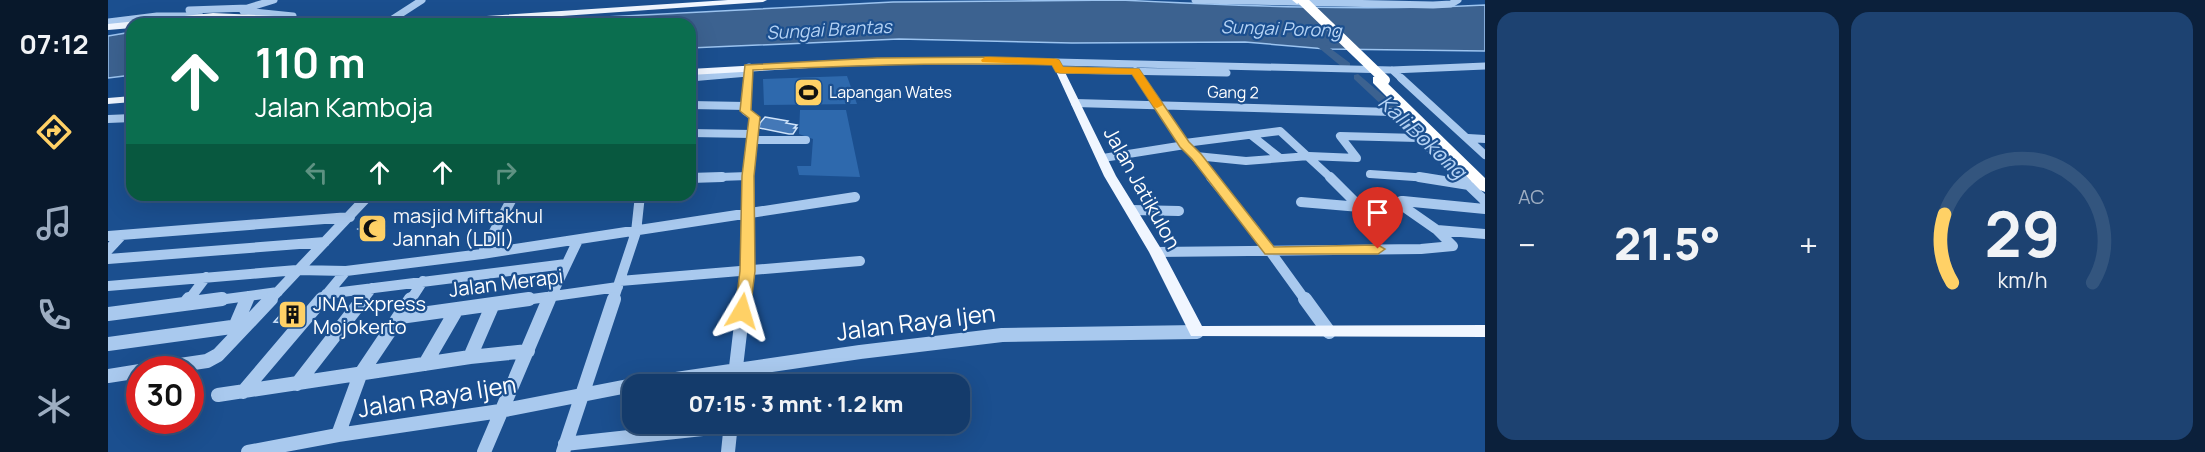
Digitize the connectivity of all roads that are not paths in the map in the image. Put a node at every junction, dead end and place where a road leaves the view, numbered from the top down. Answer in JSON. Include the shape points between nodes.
{"nodes":[{"id":1,"x":274,"y":0,"type":"edge"},
{"id":2,"x":422,"y":0,"type":"edge"},
{"id":3,"x":762,"y":0,"type":"edge"},
{"id":4,"x":1195,"y":0,"type":"edge"},
{"id":5,"x":1297,"y":0,"type":"edge"},
{"id":6,"x":1303,"y":0,"type":"edge"},
{"id":7,"x":1454,"y":1,"type":"edge"},
{"id":8,"x":1326,"y":2,"type":"edge"},
{"id":9,"x":248,"y":8,"type":"junction"},
{"id":10,"x":238,"y":11,"type":"junction"},
{"id":11,"x":165,"y":12,"type":"dead end"},
{"id":12,"x":207,"y":16,"type":"junction"},
{"id":13,"x":220,"y":16,"type":"junction"},
{"id":14,"x":293,"y":16,"type":"dead end"},
{"id":15,"x":141,"y":18,"type":"edge"},
{"id":16,"x":189,"y":18,"type":"edge"},
{"id":17,"x":276,"y":18,"type":"edge"},
{"id":18,"x":394,"y":18,"type":"edge"},
{"id":19,"x":504,"y":18,"type":"edge"},
{"id":20,"x":126,"y":20,"type":"edge"},
{"id":21,"x":108,"y":22,"type":"edge"},
{"id":22,"x":126,"y":25,"type":"edge"},
{"id":23,"x":108,"y":27,"type":"edge"},
{"id":24,"x":1058,"y":66,"type":"junction"},
{"id":25,"x":1485,"y":66,"type":"edge"},
{"id":26,"x":1356,"y":69,"type":"junction"},
{"id":27,"x":749,"y":70,"type":"junction"},
{"id":28,"x":1135,"y":71,"type":"junction"},
{"id":29,"x":696,"y":72,"type":"edge"},
{"id":30,"x":1485,"y":72,"type":"edge"},
{"id":31,"x":1388,"y":76,"type":"junction"},
{"id":32,"x":696,"y":77,"type":"edge"},
{"id":33,"x":126,"y":100,"type":"edge"},
{"id":34,"x":108,"y":101,"type":"edge"},
{"id":35,"x":1075,"y":103,"type":"junction"},
{"id":36,"x":696,"y":105,"type":"edge"},
{"id":37,"x":746,"y":106,"type":"junction"},
{"id":38,"x":1158,"y":106,"type":"junction"},
{"id":39,"x":126,"y":118,"type":"edge"},
{"id":40,"x":108,"y":119,"type":"edge"},
{"id":41,"x":696,"y":133,"type":"edge"},
{"id":42,"x":1251,"y":135,"type":"junction"},
{"id":43,"x":752,"y":137,"type":"junction"},
{"id":44,"x":1418,"y":138,"type":"junction"},
{"id":45,"x":1468,"y":138,"type":"junction"},
{"id":46,"x":1485,"y":139,"type":"edge"},
{"id":47,"x":806,"y":140,"type":"dead end"},
{"id":48,"x":1185,"y":144,"type":"junction"},
{"id":49,"x":1485,"y":155,"type":"edge"},
{"id":50,"x":1197,"y":156,"type":"junction"},
{"id":51,"x":1309,"y":156,"type":"junction"},
{"id":52,"x":1102,"y":158,"type":"junction"},
{"id":53,"x":1280,"y":158,"type":"junction"},
{"id":54,"x":1370,"y":174,"type":"dead end"},
{"id":55,"x":748,"y":176,"type":"junction"},
{"id":56,"x":696,"y":178,"type":"edge"},
{"id":57,"x":1485,"y":179,"type":"edge"},
{"id":58,"x":1470,"y":185,"type":"junction"},
{"id":59,"x":1485,"y":188,"type":"edge"},
{"id":60,"x":855,"y":197,"type":"dead end"},
{"id":61,"x":364,"y":201,"type":"edge"},
{"id":62,"x":511,"y":201,"type":"edge"},
{"id":63,"x":639,"y":201,"type":"edge"},
{"id":64,"x":1485,"y":201,"type":"edge"},
{"id":65,"x":1301,"y":202,"type":"dead end"},
{"id":66,"x":1360,"y":207,"type":"junction"},
{"id":67,"x":1404,"y":207,"type":"junction"},
{"id":68,"x":1485,"y":209,"type":"edge"},
{"id":69,"x":1132,"y":210,"type":"junction"},
{"id":70,"x":1179,"y":211,"type":"dead end"},
{"id":71,"x":748,"y":214,"type":"junction"},
{"id":72,"x":350,"y":217,"type":"junction"},
{"id":73,"x":1437,"y":230,"type":"junction"},
{"id":74,"x":636,"y":232,"type":"junction"},
{"id":75,"x":1485,"y":234,"type":"edge"},
{"id":76,"x":112,"y":237,"type":"edge"},
{"id":77,"x":578,"y":240,"type":"junction"},
{"id":78,"x":325,"y":242,"type":"junction"},
{"id":79,"x":108,"y":249,"type":"edge"},
{"id":80,"x":1270,"y":251,"type":"junction"},
{"id":81,"x":1156,"y":252,"type":"junction"},
{"id":82,"x":482,"y":254,"type":"junction"},
{"id":83,"x":108,"y":259,"type":"edge"},
{"id":84,"x":860,"y":261,"type":"dead end"},
{"id":85,"x":566,"y":264,"type":"junction"},
{"id":86,"x":297,"y":270,"type":"junction"},
{"id":87,"x":346,"y":271,"type":"junction"},
{"id":88,"x":747,"y":271,"type":"junction"},
{"id":89,"x":206,"y":277,"type":"junction"},
{"id":90,"x":423,"y":281,"type":"junction"},
{"id":91,"x":619,"y":284,"type":"junction"},
{"id":92,"x":108,"y":286,"type":"edge"},
{"id":93,"x":372,"y":288,"type":"junction"},
{"id":94,"x":278,"y":292,"type":"junction"},
{"id":95,"x":326,"y":294,"type":"junction"},
{"id":96,"x":248,"y":296,"type":"junction"},
{"id":97,"x":550,"y":298,"type":"junction"},
{"id":98,"x":186,"y":304,"type":"junction"},
{"id":99,"x":494,"y":304,"type":"junction"},
{"id":100,"x":458,"y":309,"type":"junction"},
{"id":101,"x":108,"y":314,"type":"edge"},
{"id":102,"x":400,"y":316,"type":"junction"},
{"id":103,"x":240,"y":326,"type":"junction"},
{"id":104,"x":1485,"y":331,"type":"edge"},
{"id":105,"x":1197,"y":332,"type":"junction"},
{"id":106,"x":1329,"y":332,"type":"junction"},
{"id":107,"x":108,"y":344,"type":"edge"},
{"id":108,"x":528,"y":351,"type":"junction"},
{"id":109,"x":470,"y":357,"type":"junction"},
{"id":110,"x":204,"y":360,"type":"edge"},
{"id":111,"x":425,"y":364,"type":"junction"},
{"id":112,"x":126,"y":373,"type":"edge"},
{"id":113,"x":735,"y":374,"type":"edge"},
{"id":114,"x":752,"y":374,"type":"edge"},
{"id":115,"x":360,"y":375,"type":"junction"},
{"id":116,"x":108,"y":376,"type":"edge"},
{"id":117,"x":297,"y":384,"type":"junction"},
{"id":118,"x":622,"y":387,"type":"edge"},
{"id":119,"x":243,"y":392,"type":"junction"},
{"id":120,"x":580,"y":394,"type":"junction"},
{"id":121,"x":218,"y":395,"type":"dead end"},
{"id":122,"x":500,"y":411,"type":"junction"},
{"id":123,"x":665,"y":434,"type":"edge"},
{"id":124,"x":729,"y":434,"type":"edge"},
{"id":125,"x":338,"y":435,"type":"junction"},
{"id":126,"x":564,"y":448,"type":"edge"},
{"id":127,"x":248,"y":452,"type":"edge"},
{"id":128,"x":484,"y":452,"type":"edge"},
{"id":129,"x":728,"y":452,"type":"edge"}],
"edges":[{"from":1,"to":9,"type":"street"},
{"from":2,"to":18,"type":"street"},
{"from":3,"to":19,"type":"main road"},
{"from":4,"to":8,"type":"street"},
{"from":5,"to":31,"type":"highway","bridge":true},
{"from":6,"to":31,"type":"highway","bridge":true},
{"from":7,"to":8,"type":"street"},
{"from":9,"to":10,"type":"street"},
{"from":9,"to":11,"type":"street"},
{"from":10,"to":13,"type":"street"},
{"from":10,"to":14,"type":"street"},
{"from":12,"to":13,"type":"main road"},
{"from":12,"to":15,"type":"street"},
{"from":12,"to":16,"type":"main road"},
{"from":13,"to":17,"type":"main road"},
{"from":20,"to":21,"type":"street"},
{"from":22,"to":23,"type":"main road"},
{"from":24,"to":26,"type":"street"},
{"from":24,"to":27,"type":"main road","via":[[877,61]]},
{"from":24,"to":28,"type":"street"},
{"from":24,"to":35,"type":"main road","name":"Jalan Jatikulon"},
{"from":25,"to":31,"type":"street"},
{"from":26,"to":28,"type":"street","via":[[1345,76]]},
{"from":26,"to":31,"type":"street"},
{"from":27,"to":29,"type":"main road"},
{"from":27,"to":32,"type":"street"},
{"from":27,"to":37,"type":"street"},
{"from":28,"to":38,"type":"street"},
{"from":30,"to":31,"type":"street"},
{"from":31,"to":45,"type":"street"},
{"from":31,"to":57,"type":"highway"},
{"from":31,"to":59,"type":"highway"},
{"from":33,"to":34,"type":"main road"},
{"from":35,"to":38,"type":"street","name":"Gang 2"},
{"from":35,"to":52,"type":"main road","name":"Jalan Jatikulon"},
{"from":36,"to":37,"type":"street"},
{"from":37,"to":43,"type":"street","via":[[745,111],[754,117]]},
{"from":38,"to":44,"type":"street","name":"Gang 2","via":[[1391,112]]},
{"from":38,"to":48,"type":"street"},
{"from":39,"to":40,"type":"street"},
{"from":41,"to":43,"type":"street"},
{"from":42,"to":48,"type":"street"},
{"from":42,"to":51,"type":"street","via":[[1281,132]]},
{"from":42,"to":53,"type":"street"},
{"from":43,"to":47,"type":"street"},
{"from":43,"to":55,"type":"street"},
{"from":44,"to":51,"type":"street","via":[[1341,136],[1358,158]]},
{"from":44,"to":58,"type":"street"},
{"from":45,"to":46,"type":"street"},
{"from":45,"to":49,"type":"street"},
{"from":48,"to":50,"type":"street"},
{"from":48,"to":52,"type":"street"},
{"from":50,"to":53,"type":"street","via":[[1246,161]]},
{"from":50,"to":80,"type":"street"},
{"from":51,"to":53,"type":"street"},
{"from":51,"to":66,"type":"street"},
{"from":52,"to":69,"type":"main road","name":"Jalan Jatikulon"},
{"from":54,"to":58,"type":"street"},
{"from":55,"to":56,"type":"street"},
{"from":55,"to":71,"type":"street"},
{"from":58,"to":64,"type":"street"},
{"from":60,"to":71,"type":"street"},
{"from":61,"to":72,"type":"street"},
{"from":62,"to":82,"type":"street"},
{"from":63,"to":74,"type":"street"},
{"from":65,"to":66,"type":"street"},
{"from":66,"to":67,"type":"street"},
{"from":67,"to":68,"type":"street","via":[[1401,201]]},
{"from":67,"to":73,"type":"street"},
{"from":69,"to":70,"type":"street"},
{"from":69,"to":81,"type":"main road","name":"Jalan Jatikulon"},
{"from":71,"to":74,"type":"street"},
{"from":71,"to":88,"type":"street"},
{"from":72,"to":76,"type":"street"},
{"from":72,"to":78,"type":"street"},
{"from":73,"to":75,"type":"street"},
{"from":73,"to":80,"type":"street","via":[[1453,246]]},
{"from":74,"to":77,"type":"street"},
{"from":74,"to":91,"type":"street"},
{"from":76,"to":79,"type":"street"},
{"from":77,"to":82,"type":"street"},
{"from":77,"to":85,"type":"street"},
{"from":78,"to":83,"type":"street"},
{"from":78,"to":86,"type":"street"},
{"from":80,"to":81,"type":"street"},
{"from":80,"to":106,"type":"street"},
{"from":81,"to":105,"type":"main road","name":"Jalan Jatikulon"},
{"from":82,"to":87,"type":"street"},
{"from":84,"to":88,"type":"street","name":"Jalan Merapi"},
{"from":85,"to":90,"type":"street"},
{"from":85,"to":97,"type":"street"},
{"from":86,"to":87,"type":"street"},
{"from":86,"to":89,"type":"street"},
{"from":86,"to":94,"type":"street"},
{"from":87,"to":95,"type":"street"},
{"from":88,"to":91,"type":"street","name":"Jalan Merapi"},
{"from":88,"to":113,"type":"street"},
{"from":89,"to":92,"type":"street"},
{"from":89,"to":98,"type":"street"},
{"from":90,"to":93,"type":"street"},
{"from":90,"to":102,"type":"street"},
{"from":91,"to":97,"type":"street","name":"Jalan Merapi"},
{"from":91,"to":120,"type":"street"},
{"from":93,"to":95,"type":"street"},
{"from":93,"to":117,"type":"street"},
{"from":94,"to":96,"type":"street"},
{"from":94,"to":103,"type":"street"},
{"from":95,"to":119,"type":"street"},
{"from":96,"to":98,"type":"street"},
{"from":96,"to":103,"type":"street"},
{"from":97,"to":99,"type":"street","name":"Jalan Merapi"},
{"from":97,"to":108,"type":"street"},
{"from":98,"to":101,"type":"street"},
{"from":99,"to":100,"type":"street","name":"Jalan Merapi"},
{"from":99,"to":109,"type":"street"},
{"from":100,"to":102,"type":"street","name":"Jalan Merapi"},
{"from":100,"to":111,"type":"street"},
{"from":102,"to":115,"type":"street"},
{"from":103,"to":107,"type":"street"},
{"from":103,"to":110,"type":"street","via":[[218,355]]},
{"from":104,"to":106,"type":"main road"},
{"from":105,"to":106,"type":"main road"},
{"from":105,"to":114,"type":"street","name":"Jalan Raya Ijen","via":[[1010,334],[926,343]]},
{"from":108,"to":109,"type":"street"},
{"from":108,"to":122,"type":"street"},
{"from":109,"to":111,"type":"street"},
{"from":111,"to":115,"type":"street"},
{"from":112,"to":116,"type":"street"},
{"from":115,"to":117,"type":"street"},
{"from":115,"to":125,"type":"street"},
{"from":117,"to":119,"type":"street"},
{"from":118,"to":120,"type":"street","name":"Jalan Raya Ijen"},
{"from":119,"to":121,"type":"street"},
{"from":120,"to":122,"type":"street","name":"Jalan Raya Ijen"},
{"from":120,"to":126,"type":"street"},
{"from":122,"to":125,"type":"street","name":"Jalan Raya Ijen"},
{"from":122,"to":128,"type":"street"},
{"from":123,"to":126,"type":"street"},
{"from":124,"to":129,"type":"street"},
{"from":125,"to":127,"type":"street","name":"Jalan Raya Ijen"}]}
